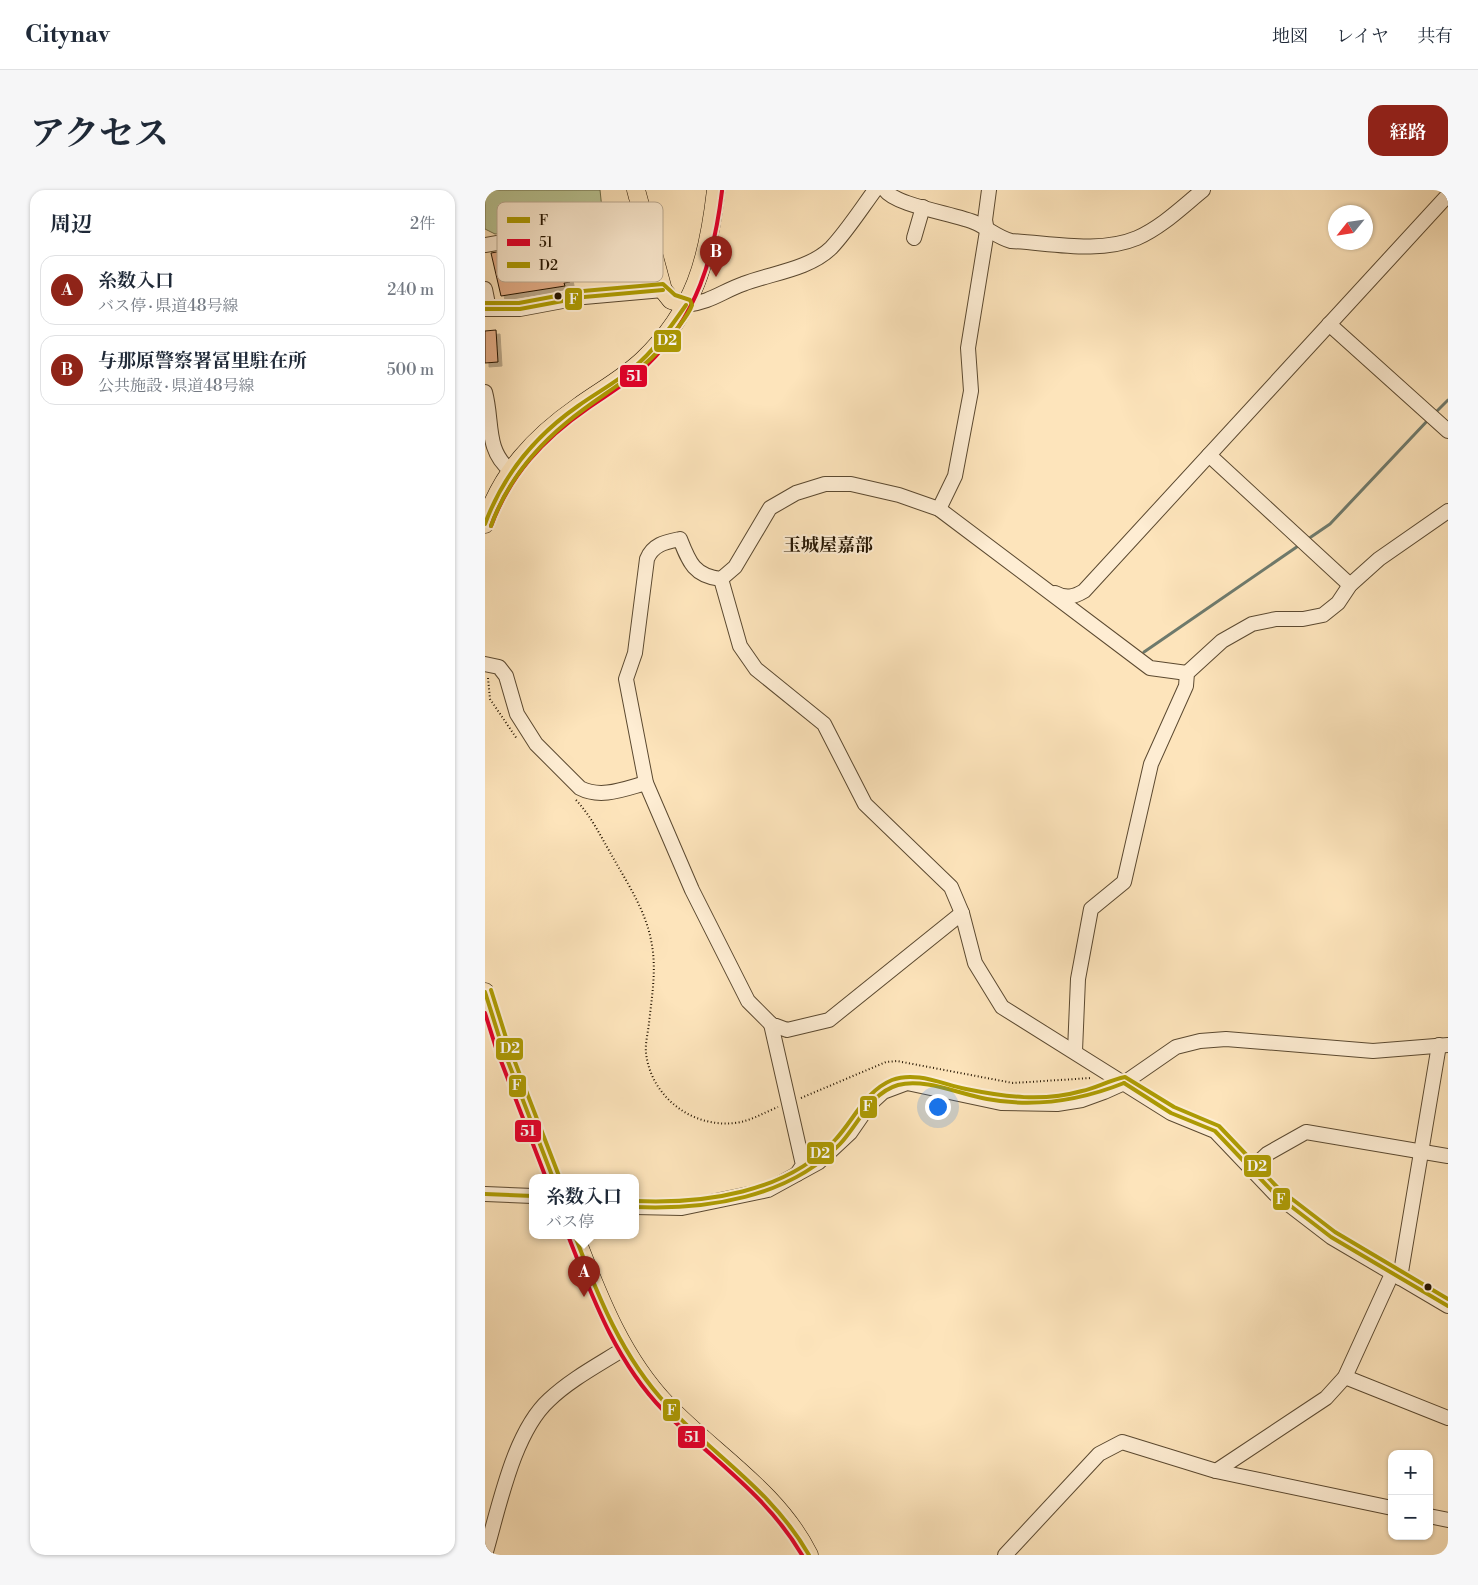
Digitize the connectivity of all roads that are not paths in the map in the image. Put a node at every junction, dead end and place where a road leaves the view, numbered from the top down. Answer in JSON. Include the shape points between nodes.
{"nodes":[{"id":1,"x":716,"y":190,"type":"edge"},
{"id":2,"x":875,"y":190,"type":"edge"},
{"id":3,"x":885,"y":190,"type":"edge"},
{"id":4,"x":989,"y":190,"type":"edge"},
{"id":5,"x":1203,"y":190,"type":"edge"},
{"id":6,"x":1448,"y":195,"type":"edge"},
{"id":7,"x":923,"y":207,"type":"junction"},
{"id":8,"x":987,"y":231,"type":"junction"},
{"id":9,"x":914,"y":238,"type":"dead end"},
{"id":10,"x":661,"y":282,"type":"edge"},
{"id":11,"x":485,"y":289,"type":"edge"},
{"id":12,"x":663,"y":290,"type":"junction"},
{"id":13,"x":686,"y":305,"type":"junction"},
{"id":14,"x":487,"y":309,"type":"edge"},
{"id":15,"x":1329,"y":324,"type":"junction"},
{"id":16,"x":485,"y":392,"type":"edge"},
{"id":17,"x":1443,"y":427,"type":"edge"},
{"id":18,"x":1209,"y":455,"type":"junction"},
{"id":19,"x":510,"y":470,"type":"junction"},
{"id":20,"x":939,"y":509,"type":"junction"},
{"id":21,"x":1448,"y":511,"type":"edge"},
{"id":22,"x":485,"y":524,"type":"edge"},
{"id":23,"x":721,"y":579,"type":"junction"},
{"id":24,"x":1350,"y":585,"type":"junction"},
{"id":25,"x":1044,"y":588,"type":"junction"},
{"id":26,"x":485,"y":664,"type":"edge"},
{"id":27,"x":1187,"y":673,"type":"junction"},
{"id":28,"x":646,"y":783,"type":"junction"},
{"id":29,"x":962,"y":913,"type":"junction"},
{"id":30,"x":485,"y":992,"type":"edge"},
{"id":31,"x":771,"y":1024,"type":"junction"},
{"id":32,"x":1443,"y":1045,"type":"edge"},
{"id":33,"x":1075,"y":1052,"type":"junction"},
{"id":34,"x":1124,"y":1082,"type":"junction"},
{"id":35,"x":1423,"y":1152,"type":"junction"},
{"id":36,"x":1448,"y":1156,"type":"edge"},
{"id":37,"x":1250,"y":1170,"type":"junction"},
{"id":38,"x":551,"y":1174,"type":"edge"},
{"id":39,"x":797,"y":1174,"type":"junction"},
{"id":40,"x":485,"y":1194,"type":"edge"},
{"id":41,"x":529,"y":1196,"type":"edge"},
{"id":42,"x":639,"y":1207,"type":"edge"},
{"id":43,"x":576,"y":1239,"type":"edge"},
{"id":44,"x":1396,"y":1276,"type":"junction"},
{"id":45,"x":1448,"y":1306,"type":"edge"},
{"id":46,"x":625,"y":1348,"type":"junction"},
{"id":47,"x":1345,"y":1378,"type":"junction"},
{"id":48,"x":1448,"y":1418,"type":"edge"},
{"id":49,"x":1216,"y":1471,"type":"junction"},
{"id":50,"x":1388,"y":1507,"type":"edge"},
{"id":51,"x":1433,"y":1517,"type":"edge"},
{"id":52,"x":1448,"y":1520,"type":"edge"},
{"id":53,"x":1007,"y":1554,"type":"edge"},
{"id":54,"x":485,"y":1555,"type":"edge"},
{"id":55,"x":809,"y":1555,"type":"edge"}],
"edges":[{"from":1,"to":13,"type":"main road","via":[[711,233],[701,272]]},
{"from":2,"to":13,"type":"street","via":[[830,248],[814,259],[743,284],[705,302]]},
{"from":3,"to":7,"type":"street"},
{"from":4,"to":8,"type":"street","via":[[985,220]]},
{"from":5,"to":8,"type":"street","via":[[1150,231],[1104,246],[1011,241]]},
{"from":6,"to":15,"type":"street"},
{"from":7,"to":8,"type":"street","via":[[977,223]]},
{"from":7,"to":9,"type":"street"},
{"from":8,"to":20,"type":"street","via":[[968,348],[971,391],[955,476]]},
{"from":10,"to":12,"type":"main road"},
{"from":11,"to":14,"type":"street"},
{"from":12,"to":13,"type":"main road","via":[[671,300]]},
{"from":12,"to":14,"type":"street","via":[[584,297],[520,309]]},
{"from":13,"to":19,"type":"main road","via":[[643,360],[548,431]]},
{"from":15,"to":17,"type":"street"},
{"from":15,"to":18,"type":"street"},
{"from":16,"to":19,"type":"street","via":[[492,441],[499,461]]},
{"from":18,"to":24,"type":"street"},
{"from":18,"to":25,"type":"street","via":[[1084,591],[1062,597]]},
{"from":19,"to":22,"type":"main road"},
{"from":20,"to":23,"type":"street","via":[[899,494],[851,484],[825,484],[796,493],[770,508],[735,567]]},
{"from":20,"to":25,"type":"street"},
{"from":21,"to":24,"type":"street","via":[[1379,559]]},
{"from":23,"to":28,"type":"street","via":[[696,570],[680,540],[658,545],[647,559],[635,653],[626,679]]},
{"from":23,"to":29,"type":"street","via":[[740,646],[756,669],[824,724],[865,804],[951,887]]},
{"from":24,"to":27,"type":"street","via":[[1338,603],[1323,615],[1252,624],[1222,641]]},
{"from":25,"to":27,"type":"street","via":[[1150,668]]},
{"from":26,"to":28,"type":"street","via":[[499,667],[507,676],[517,714],[536,744],[580,788],[588,793],[614,792]]},
{"from":27,"to":33,"type":"street","via":[[1186,686],[1151,764],[1124,882],[1091,910],[1078,979]]},
{"from":28,"to":31,"type":"street","via":[[692,890],[748,1001]]},
{"from":29,"to":31,"type":"street","via":[[829,1020],[787,1030]]},
{"from":29,"to":33,"type":"street","via":[[975,964],[1002,1007]]},
{"from":30,"to":38,"type":"main road","via":[[502,1046]]},
{"from":31,"to":39,"type":"street","via":[[803,1165]]},
{"from":32,"to":34,"type":"street","via":[[1373,1051],[1226,1039],[1200,1041],[1176,1047]]},
{"from":32,"to":35,"type":"street"},
{"from":33,"to":34,"type":"street"},
{"from":34,"to":37,"type":"street","via":[[1171,1113],[1215,1131]]},
{"from":34,"to":39,"type":"street","via":[[1082,1100],[1057,1104],[1001,1103],[907,1083],[883,1092],[835,1149]]},
{"from":35,"to":36,"type":"street"},
{"from":35,"to":37,"type":"street","via":[[1306,1132],[1267,1154]]},
{"from":35,"to":44,"type":"street"},
{"from":37,"to":44,"type":"street","via":[[1275,1194],[1331,1237]]},
{"from":39,"to":42,"type":"street","via":[[768,1190],[746,1196],[682,1208]]},
{"from":40,"to":41,"type":"street"},
{"from":43,"to":46,"type":"main road","via":[[603,1307]]},
{"from":44,"to":45,"type":"street"},
{"from":44,"to":47,"type":"street"},
{"from":46,"to":54,"type":"street","via":[[562,1390],[536,1414],[516,1453]]},
{"from":46,"to":55,"type":"main road","via":[[666,1404],[792,1524]]},
{"from":47,"to":48,"type":"street"},
{"from":47,"to":49,"type":"street","via":[[1326,1398]]},
{"from":49,"to":50,"type":"street"},
{"from":49,"to":53,"type":"street","via":[[1122,1442],[1099,1454]]},
{"from":51,"to":52,"type":"street"}]}
